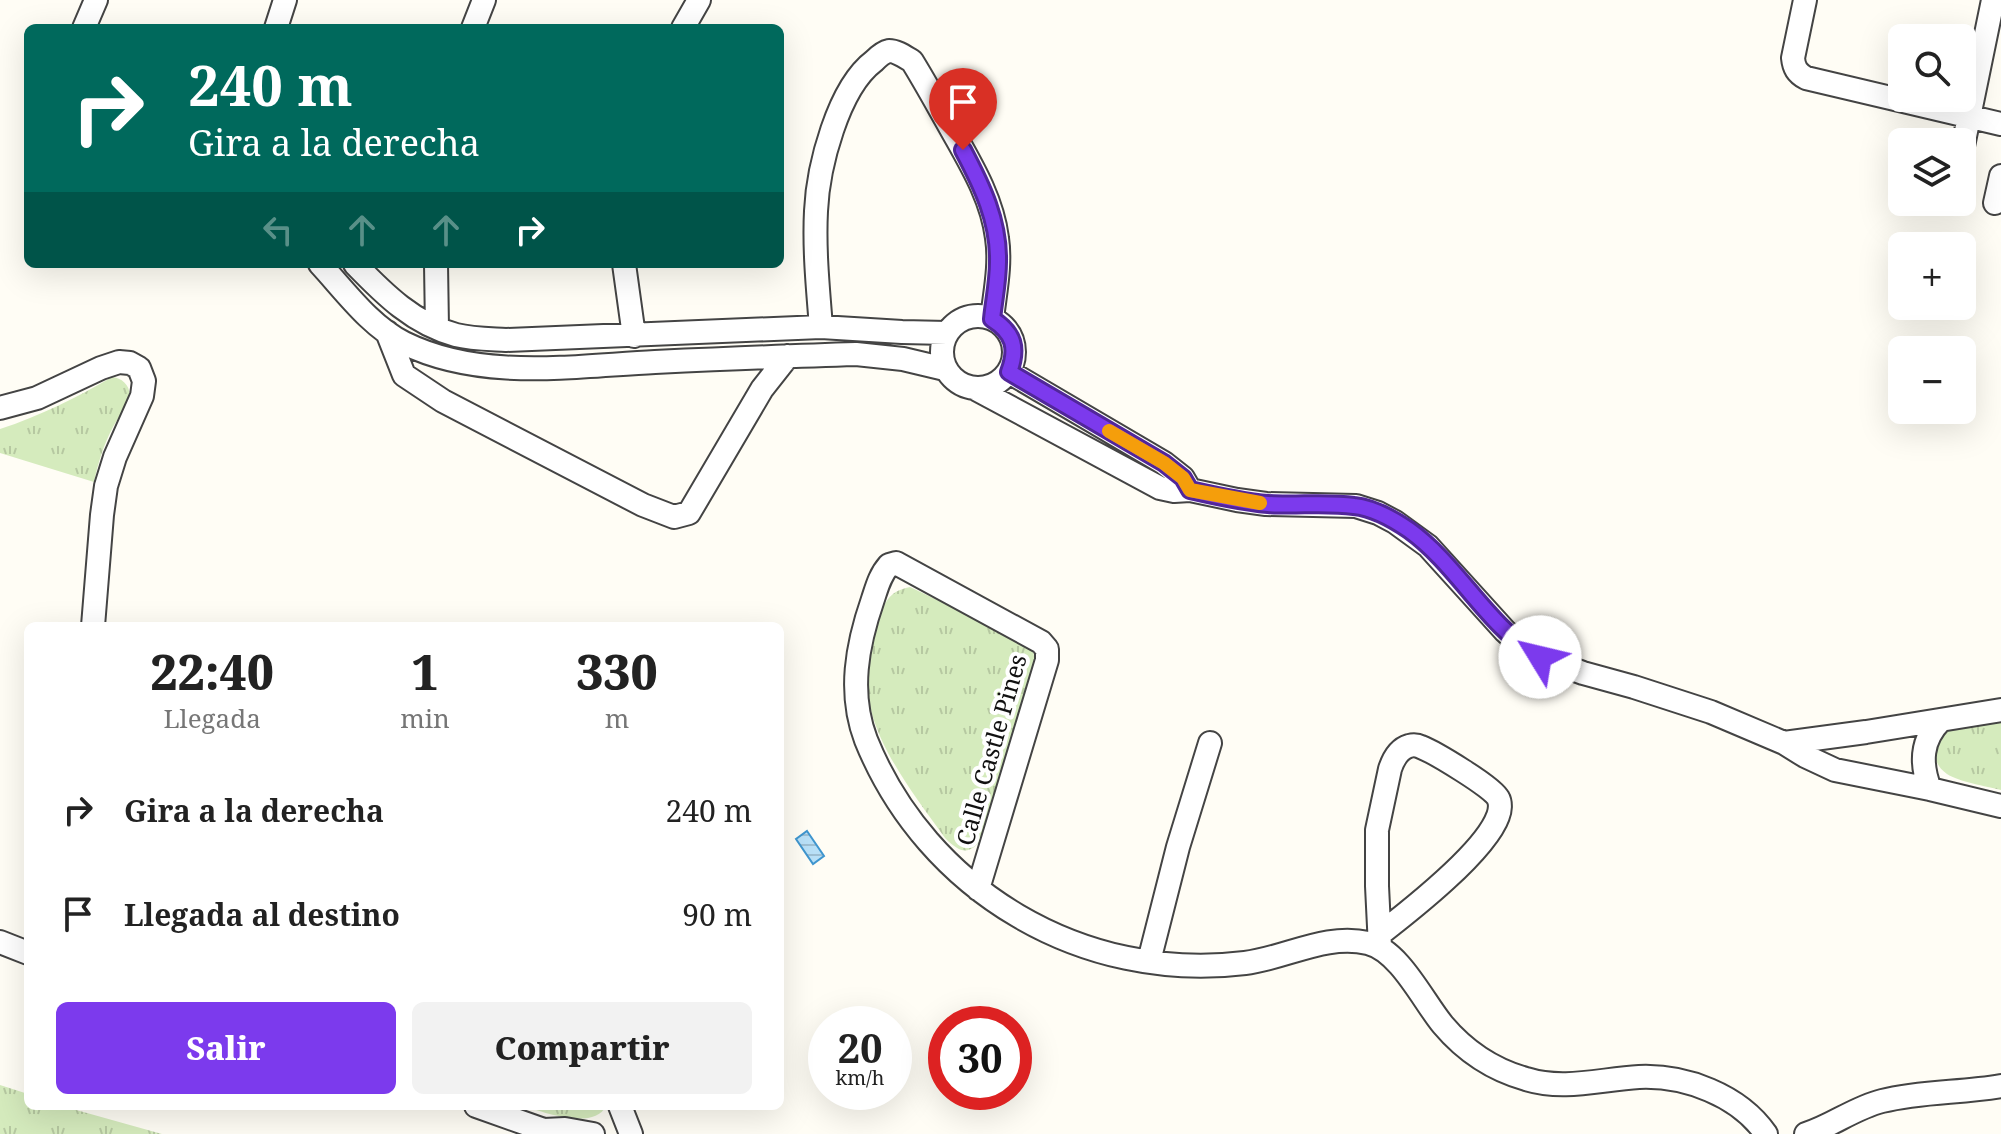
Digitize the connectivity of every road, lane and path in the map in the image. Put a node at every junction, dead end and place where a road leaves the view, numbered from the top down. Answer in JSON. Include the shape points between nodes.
{"nodes":[{"id":1,"x":96,"y":0,"type":"edge"},
{"id":2,"x":285,"y":0,"type":"edge"},
{"id":3,"x":484,"y":0,"type":"edge"},
{"id":4,"x":699,"y":0,"type":"edge"},
{"id":5,"x":1805,"y":0,"type":"edge"},
{"id":6,"x":1993,"y":0,"type":"edge"},
{"id":7,"x":86,"y":24,"type":"edge"},
{"id":8,"x":277,"y":24,"type":"edge"},
{"id":9,"x":475,"y":24,"type":"edge"},
{"id":10,"x":685,"y":24,"type":"edge"},
{"id":11,"x":1970,"y":118,"type":"junction"},
{"id":12,"x":2001,"y":124,"type":"edge"},
{"id":13,"x":1968,"y":128,"type":"edge"},
{"id":14,"x":2001,"y":176,"type":"edge"},
{"id":15,"x":1995,"y":203,"type":"dead end"},
{"id":16,"x":324,"y":268,"type":"edge"},
{"id":17,"x":359,"y":268,"type":"edge"},
{"id":18,"x":436,"y":268,"type":"edge"},
{"id":19,"x":625,"y":268,"type":"edge"},
{"id":20,"x":992,"y":319,"type":"junction"},
{"id":21,"x":821,"y":327,"type":"junction"},
{"id":22,"x":437,"y":328,"type":"junction"},
{"id":23,"x":387,"y":332,"type":"junction"},
{"id":24,"x":947,"y":333,"type":"junction"},
{"id":25,"x":634,"y":336,"type":"junction"},
{"id":26,"x":788,"y":356,"type":"junction"},
{"id":27,"x":945,"y":369,"type":"junction"},
{"id":28,"x":1009,"y":372,"type":"junction"},
{"id":29,"x":976,"y":389,"type":"junction"},
{"id":30,"x":0,"y":408,"type":"edge"},
{"id":31,"x":1190,"y":490,"type":"junction"},
{"id":32,"x":93,"y":622,"type":"edge"},
{"id":33,"x":2001,"y":710,"type":"edge"},
{"id":34,"x":1941,"y":720,"type":"junction"},
{"id":35,"x":1210,"y":743,"type":"dead end"},
{"id":36,"x":1784,"y":743,"type":"junction"},
{"id":37,"x":1930,"y":789,"type":"junction"},
{"id":38,"x":2001,"y":806,"type":"edge"},
{"id":39,"x":978,"y":889,"type":"junction"},
{"id":40,"x":1380,"y":941,"type":"junction"},
{"id":41,"x":0,"y":942,"type":"edge"},
{"id":42,"x":24,"y":951,"type":"edge"},
{"id":43,"x":1149,"y":961,"type":"junction"},
{"id":44,"x":2001,"y":1086,"type":"edge"},
{"id":45,"x":487,"y":1110,"type":"edge"},
{"id":46,"x":622,"y":1110,"type":"edge"},
{"id":47,"x":547,"y":1132,"type":"edge"},
{"id":48,"x":1810,"y":1133,"type":"edge"},
{"id":49,"x":593,"y":1134,"type":"edge"},
{"id":50,"x":631,"y":1134,"type":"edge"},
{"id":51,"x":1766,"y":1134,"type":"edge"}],
"edges":[{"from":1,"to":7,"type":"street"},
{"from":2,"to":8,"type":"street"},
{"from":3,"to":9,"type":"street"},
{"from":4,"to":10,"type":"street"},
{"from":5,"to":11,"type":"street","via":[[1793,58],[1800,75]]},
{"from":6,"to":11,"type":"street"},
{"from":11,"to":12,"type":"street"},
{"from":11,"to":13,"type":"street"},
{"from":14,"to":15,"type":"street"},
{"from":16,"to":23,"type":"street"},
{"from":17,"to":22,"type":"street","via":[[404,309]]},
{"from":18,"to":22,"type":"street"},
{"from":19,"to":25,"type":"street"},
{"from":20,"to":21,"type":"street","via":[[997,239],[983,188],[912,61],[889,51],[854,83],[827,148],[816,208]]},
{"from":20,"to":24,"type":"street","via":[[967,318]]},
{"from":20,"to":28,"type":"street","via":[[1003,325],[1014,348]]},
{"from":21,"to":24,"type":"street"},
{"from":21,"to":25,"type":"street"},
{"from":22,"to":25,"type":"street","via":[[506,340]]},
{"from":23,"to":26,"type":"street","via":[[453,360],[514,367]]},
{"from":23,"to":26,"type":"street","via":[[404,375],[443,401],[674,517],[689,513],[762,389]]},
{"from":24,"to":27,"type":"street","via":[[942,345]]},
{"from":26,"to":27,"type":"street","via":[[856,354]]},
{"from":27,"to":29,"type":"street","via":[[953,379]]},
{"from":28,"to":29,"type":"street","via":[[989,387]]},
{"from":28,"to":31,"type":"street","via":[[1164,463]]},
{"from":29,"to":31,"type":"street","via":[[1160,488]]},
{"from":30,"to":32,"type":"street","via":[[37,398],[119,362],[139,368],[142,396],[106,486]]},
{"from":31,"to":36,"type":"street","via":[[1266,504],[1356,506],[1378,513],[1428,546],[1524,648],[1583,673],[1711,712]]},
{"from":33,"to":34,"type":"street"},
{"from":34,"to":36,"type":"street"},
{"from":34,"to":37,"type":"street","via":[[1924,751]]},
{"from":35,"to":43,"type":"street"},
{"from":36,"to":37,"type":"street","via":[[1835,770]]},
{"from":37,"to":38,"type":"street"},
{"from":39,"to":39,"type":"street","name":"Calle Castle Pines","via":[[904,812],[862,728],[855,679],[860,643],[881,578],[896,563],[1047,649]]},
{"from":39,"to":43,"type":"street","name":"Calle Castle Pines","via":[[1056,936]]},
{"from":40,"to":40,"type":"street","via":[[1468,856],[1498,818],[1500,807],[1488,787],[1413,745],[1393,760],[1377,830]]},
{"from":40,"to":43,"type":"street","name":"Calle Castle Pines","via":[[1337,942],[1245,963]]},
{"from":40,"to":51,"type":"street","via":[[1442,1025],[1473,1054],[1508,1073],[1543,1084],[1641,1077],[1684,1081],[1720,1095]]},
{"from":41,"to":42,"type":"street"},
{"from":44,"to":48,"type":"street","via":[[1879,1102]]},
{"from":45,"to":47,"type":"street"},
{"from":46,"to":50,"type":"street"},
{"from":47,"to":49,"type":"street"}]}
